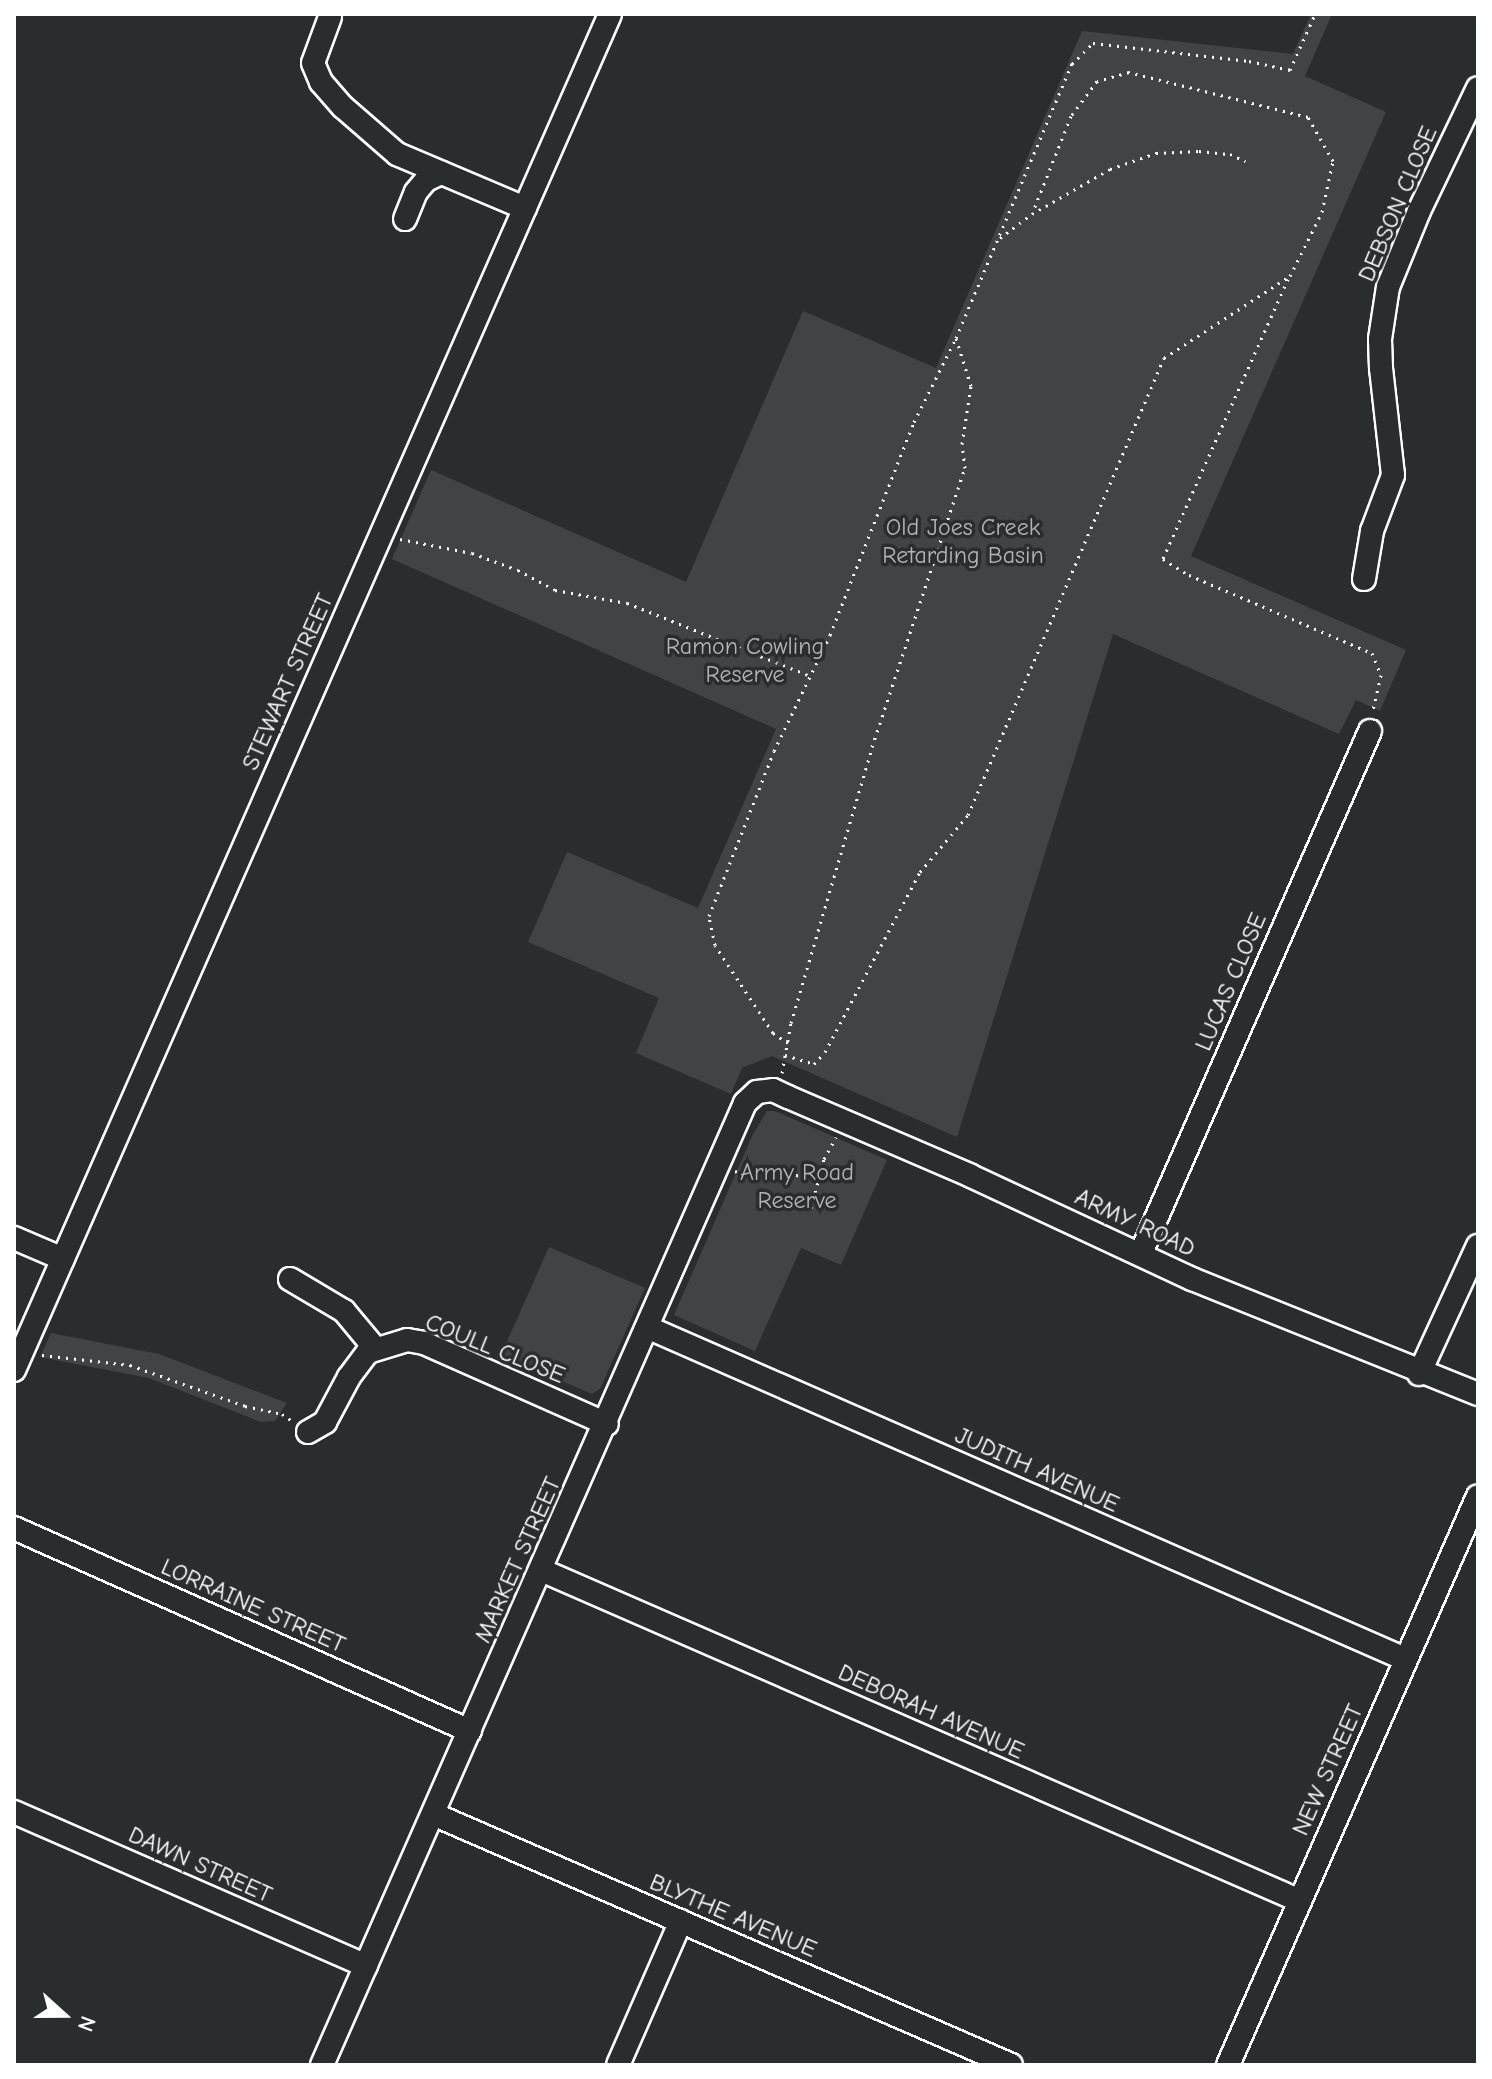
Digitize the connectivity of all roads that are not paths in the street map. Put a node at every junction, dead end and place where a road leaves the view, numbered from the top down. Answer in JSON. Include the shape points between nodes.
{"nodes":[{"id":1,"x":610,"y":14,"type":"edge"},
{"id":2,"x":330,"y":17,"type":"dead end"},
{"id":3,"x":1478,"y":88,"type":"edge"},
{"id":4,"x":441,"y":173,"type":"junction"},
{"id":5,"x":525,"y":208,"type":"junction"},
{"id":6,"x":405,"y":219,"type":"dead end"},
{"id":7,"x":1364,"y":579,"type":"dead end"},
{"id":8,"x":1370,"y":731,"type":"road end"},
{"id":9,"x":773,"y":1090,"type":"joint"},
{"id":10,"x":14,"y":1238,"type":"edge"},
{"id":11,"x":1478,"y":1246,"type":"edge"},
{"id":12,"x":1141,"y":1253,"type":"junction"},
{"id":13,"x":63,"y":1259,"type":"junction"},
{"id":14,"x":290,"y":1279,"type":"dead end"},
{"id":15,"x":649,"y":1328,"type":"junction"},
{"id":16,"x":374,"y":1347,"type":"junction"},
{"id":17,"x":17,"y":1364,"type":"edge"},
{"id":18,"x":1419,"y":1374,"type":"junction"},
{"id":19,"x":1478,"y":1394,"type":"edge"},
{"id":20,"x":607,"y":1424,"type":"junction"},
{"id":21,"x":308,"y":1432,"type":"dead end"},
{"id":22,"x":1478,"y":1496,"type":"edge"},
{"id":23,"x":14,"y":1528,"type":"edge"},
{"id":24,"x":541,"y":1570,"type":"junction"},
{"id":25,"x":1405,"y":1659,"type":"junction"},
{"id":26,"x":470,"y":1731,"type":"junction"},
{"id":27,"x":14,"y":1812,"type":"edge"},
{"id":28,"x":433,"y":1814,"type":"junction"},
{"id":29,"x":1300,"y":1901,"type":"junction"},
{"id":30,"x":681,"y":1921,"type":"junction"},
{"id":31,"x":366,"y":1966,"type":"junction"},
{"id":32,"x":322,"y":2065,"type":"edge"},
{"id":33,"x":618,"y":2065,"type":"edge"},
{"id":34,"x":1011,"y":2065,"type":"edge"},
{"id":35,"x":1228,"y":2065,"type":"edge"}],
"edges":[{"from":1,"to":5,"type":"street","name":"STEWART STREET"},
{"from":2,"to":4,"type":"street","via":[[313,63],[321,82],[397,154]]},
{"from":3,"to":7,"type":"street","name":"DEBSON CLOSE","via":[[1388,287],[1381,353],[1393,475],[1372,531]]},
{"from":4,"to":5,"type":"street"},
{"from":4,"to":6,"type":"street","via":[[416,192]]},
{"from":5,"to":13,"type":"street","name":"STEWART STREET"},
{"from":8,"to":12,"type":"street","name":"LUCAS CLOSE"},
{"from":9,"to":12,"type":"street","name":"ARMY ROAD"},
{"from":9,"to":15,"type":"street","name":"MARKET STREET","via":[[757,1092],[745,1103]]},
{"from":10,"to":13,"type":"street"},
{"from":11,"to":18,"type":"street"},
{"from":12,"to":18,"type":"street","name":"ARMY ROAD"},
{"from":13,"to":17,"type":"street","name":"STEWART STREET"},
{"from":14,"to":16,"type":"street","via":[[344,1311]]},
{"from":15,"to":20,"type":"street","name":"MARKET STREET"},
{"from":15,"to":25,"type":"street","name":"JUDITH AVENUE"},
{"from":16,"to":20,"type":"street","name":"COULL CLOSE","via":[[407,1340],[424,1343]]},
{"from":16,"to":21,"type":"street","via":[[349,1377],[325,1422]]},
{"from":18,"to":19,"type":"street","name":"ARMY ROAD"},
{"from":20,"to":24,"type":"street","name":"MARKET STREET"},
{"from":22,"to":25,"type":"street","name":"NEW STREET"},
{"from":23,"to":26,"type":"street","name":"LORRAINE STREET"},
{"from":24,"to":26,"type":"street","name":"MARKET STREET"},
{"from":24,"to":29,"type":"street","name":"DEBORAH AVENUE"},
{"from":25,"to":29,"type":"street","name":"NEW STREET"},
{"from":26,"to":28,"type":"street","name":"MARKET STREET"},
{"from":27,"to":31,"type":"street","name":"DAWN STREET"},
{"from":28,"to":30,"type":"street","name":"BLYTHE AVENUE"},
{"from":28,"to":31,"type":"street","name":"MARKET STREET"},
{"from":29,"to":35,"type":"street","name":"NEW STREET"},
{"from":30,"to":33,"type":"street"},
{"from":30,"to":34,"type":"street","name":"BLYTHE AVENUE"},
{"from":31,"to":32,"type":"street","name":"MARKET STREET"}]}
